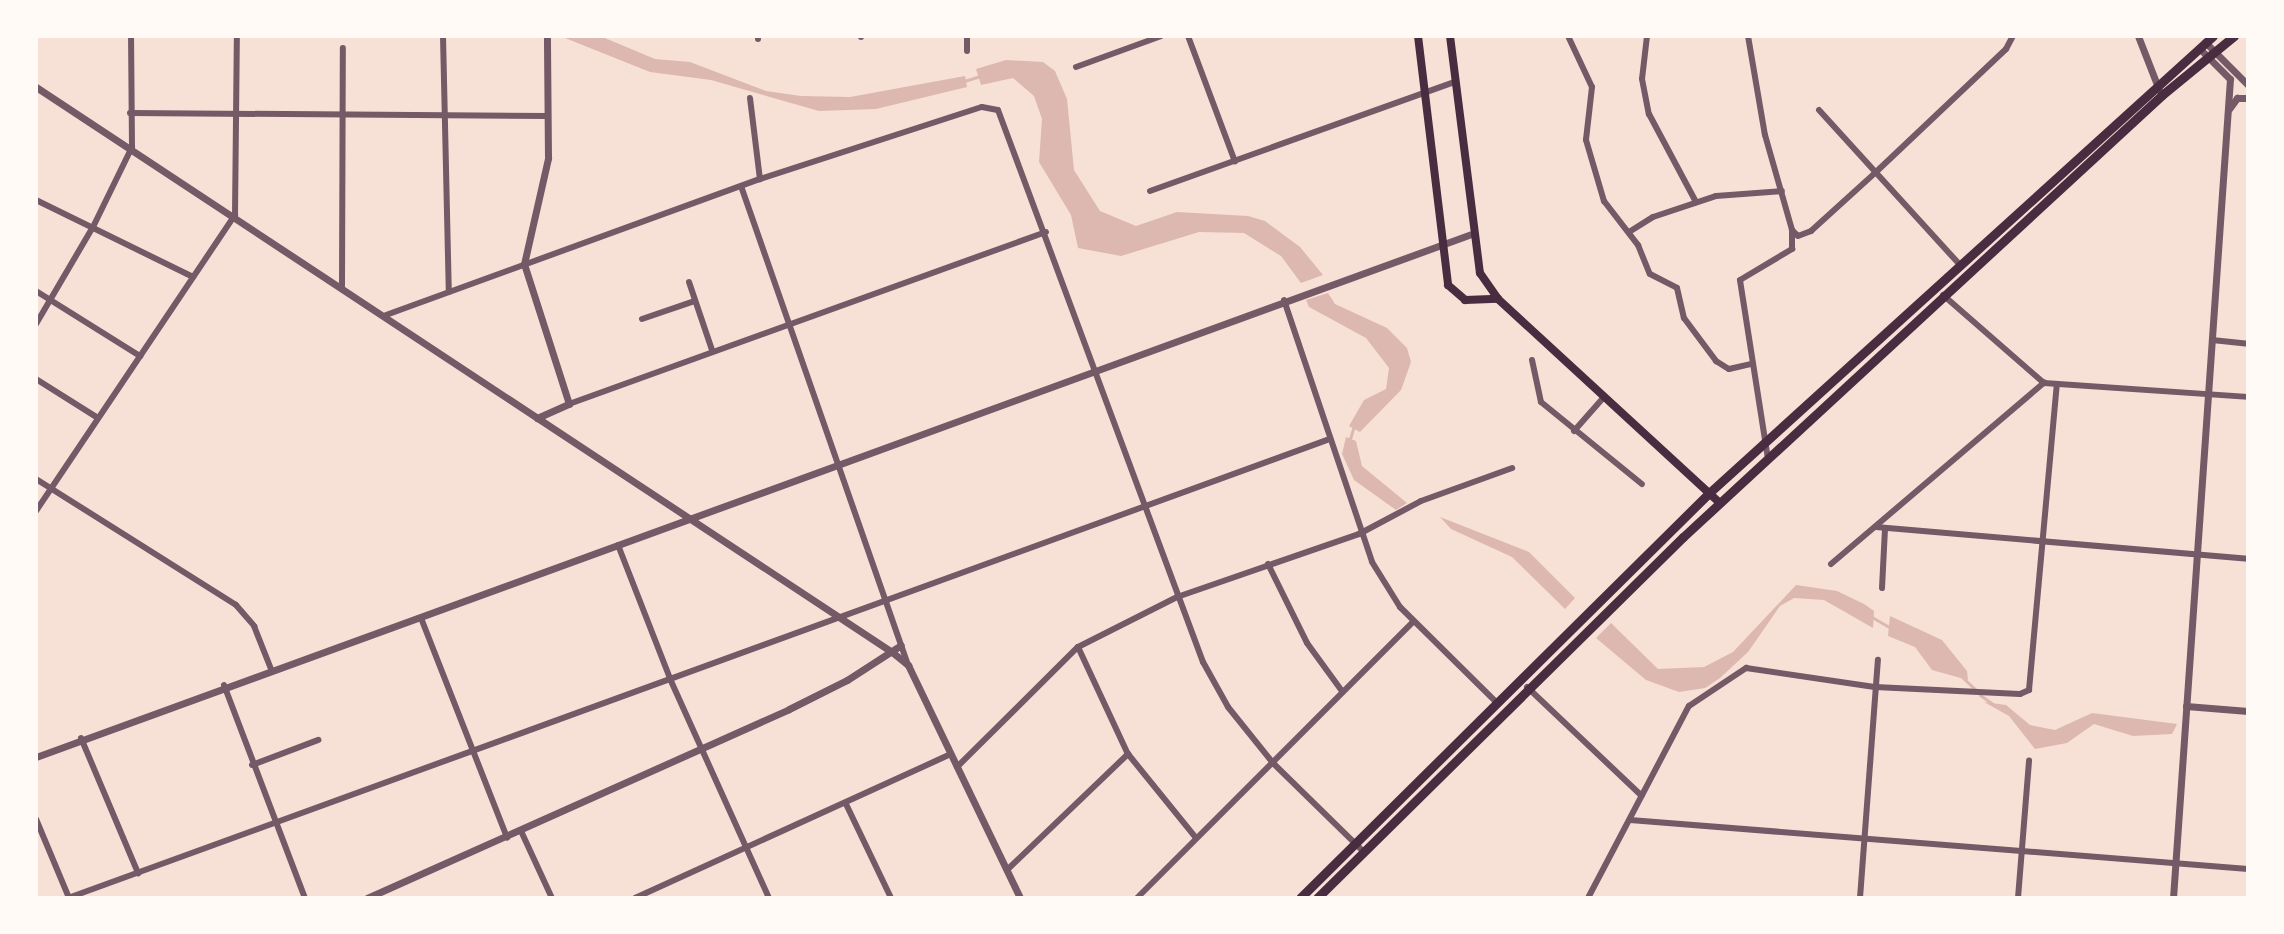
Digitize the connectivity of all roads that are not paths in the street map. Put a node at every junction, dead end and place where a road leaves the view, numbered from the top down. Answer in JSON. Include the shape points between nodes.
{"nodes":[{"id":1,"x":131,"y":36,"type":"edge"},
{"id":2,"x":237,"y":36,"type":"edge"},
{"id":3,"x":443,"y":36,"type":"edge"},
{"id":4,"x":967,"y":36,"type":"edge"},
{"id":5,"x":1161,"y":36,"type":"edge"},
{"id":6,"x":1188,"y":36,"type":"edge"},
{"id":7,"x":1418,"y":36,"type":"edge"},
{"id":8,"x":1450,"y":36,"type":"edge"},
{"id":9,"x":1568,"y":36,"type":"edge"},
{"id":10,"x":1647,"y":36,"type":"edge"},
{"id":11,"x":1748,"y":36,"type":"edge"},
{"id":12,"x":2013,"y":36,"type":"edge"},
{"id":13,"x":2138,"y":36,"type":"edge"},
{"id":14,"x":2234,"y":36,"type":"edge"},
{"id":15,"x":547,"y":40,"type":"edge"},
{"id":16,"x":2206,"y":42,"type":"edge"},
{"id":17,"x":343,"y":48,"type":"dead end"},
{"id":18,"x":967,"y":51,"type":"dead end"},
{"id":19,"x":2212,"y":53,"type":"junction"},
{"id":20,"x":1076,"y":67,"type":"dead end"},
{"id":21,"x":1454,"y":82,"type":"junction"},
{"id":22,"x":2156,"y":84,"type":"junction"},
{"id":23,"x":2248,"y":85,"type":"edge"},
{"id":24,"x":37,"y":89,"type":"edge"},
{"id":25,"x":1423,"y":93,"type":"junction"},
{"id":26,"x":2162,"y":95,"type":"junction"},
{"id":27,"x":750,"y":98,"type":"dead end"},
{"id":28,"x":2248,"y":98,"type":"edge"},
{"id":29,"x":1819,"y":110,"type":"dead end"},
{"id":30,"x":2227,"y":112,"type":"junction"},
{"id":31,"x":130,"y":113,"type":"junction"},
{"id":32,"x":236,"y":113,"type":"junction"},
{"id":33,"x":341,"y":114,"type":"junction"},
{"id":34,"x":444,"y":115,"type":"junction"},
{"id":35,"x":547,"y":116,"type":"junction"},
{"id":36,"x":132,"y":147,"type":"junction"},
{"id":37,"x":1235,"y":162,"type":"junction"},
{"id":38,"x":1876,"y":172,"type":"junction"},
{"id":39,"x":760,"y":179,"type":"junction"},
{"id":40,"x":741,"y":186,"type":"junction"},
{"id":41,"x":1150,"y":191,"type":"dead end"},
{"id":42,"x":1782,"y":191,"type":"junction"},
{"id":43,"x":36,"y":200,"type":"edge"},
{"id":44,"x":1696,"y":202,"type":"junction"},
{"id":45,"x":235,"y":215,"type":"junction"},
{"id":46,"x":93,"y":227,"type":"junction"},
{"id":47,"x":1792,"y":230,"type":"junction"},
{"id":48,"x":1046,"y":232,"type":"junction"},
{"id":49,"x":1629,"y":232,"type":"junction"},
{"id":50,"x":1471,"y":234,"type":"junction"},
{"id":51,"x":1440,"y":243,"type":"junction"},
{"id":52,"x":524,"y":264,"type":"junction"},
{"id":53,"x":1959,"y":264,"type":"junction"},
{"id":54,"x":193,"y":277,"type":"junction"},
{"id":55,"x":689,"y":282,"type":"dead end"},
{"id":56,"x":342,"y":286,"type":"junction"},
{"id":57,"x":36,"y":291,"type":"edge"},
{"id":58,"x":449,"y":292,"type":"junction"},
{"id":59,"x":1943,"y":295,"type":"junction"},
{"id":60,"x":1498,"y":299,"type":"junction"},
{"id":61,"x":51,"y":300,"type":"junction"},
{"id":62,"x":1284,"y":300,"type":"junction"},
{"id":63,"x":695,"y":301,"type":"junction"},
{"id":64,"x":386,"y":315,"type":"junction"},
{"id":65,"x":642,"y":319,"type":"dead end"},
{"id":66,"x":789,"y":323,"type":"junction"},
{"id":67,"x":36,"y":324,"type":"edge"},
{"id":68,"x":2212,"y":340,"type":"junction"},
{"id":69,"x":2248,"y":344,"type":"edge"},
{"id":70,"x":712,"y":350,"type":"junction"},
{"id":71,"x":140,"y":356,"type":"junction"},
{"id":72,"x":1532,"y":360,"type":"dead end"},
{"id":73,"x":1750,"y":364,"type":"junction"},
{"id":74,"x":1094,"y":370,"type":"junction"},
{"id":75,"x":36,"y":379,"type":"edge"},
{"id":76,"x":2044,"y":383,"type":"junction"},
{"id":77,"x":2057,"y":384,"type":"junction"},
{"id":78,"x":2208,"y":394,"type":"junction"},
{"id":79,"x":1604,"y":397,"type":"junction"},
{"id":80,"x":2248,"y":397,"type":"edge"},
{"id":81,"x":569,"y":404,"type":"junction"},
{"id":82,"x":98,"y":418,"type":"junction"},
{"id":83,"x":537,"y":418,"type":"junction"},
{"id":84,"x":1574,"y":431,"type":"junction"},
{"id":85,"x":1327,"y":440,"type":"junction"},
{"id":86,"x":1763,"y":444,"type":"junction"},
{"id":87,"x":1768,"y":459,"type":"junction"},
{"id":88,"x":838,"y":464,"type":"junction"},
{"id":89,"x":1512,"y":468,"type":"dead end"},
{"id":90,"x":36,"y":479,"type":"edge"},
{"id":91,"x":1642,"y":484,"type":"dead end"},
{"id":92,"x":51,"y":489,"type":"junction"},
{"id":93,"x":1709,"y":493,"type":"junction"},
{"id":94,"x":1720,"y":503,"type":"junction"},
{"id":95,"x":1144,"y":507,"type":"junction"},
{"id":96,"x":36,"y":511,"type":"edge"},
{"id":97,"x":690,"y":519,"type":"junction"},
{"id":98,"x":1876,"y":527,"type":"junction"},
{"id":99,"x":1885,"y":528,"type":"junction"},
{"id":100,"x":1359,"y":534,"type":"junction"},
{"id":101,"x":2044,"y":541,"type":"junction"},
{"id":102,"x":618,"y":545,"type":"junction"},
{"id":103,"x":2197,"y":554,"type":"junction"},
{"id":104,"x":2248,"y":559,"type":"edge"},
{"id":105,"x":1268,"y":564,"type":"junction"},
{"id":106,"x":1831,"y":564,"type":"dead end"},
{"id":107,"x":1882,"y":588,"type":"dead end"},
{"id":108,"x":1177,"y":597,"type":"junction"},
{"id":109,"x":884,"y":602,"type":"junction"},
{"id":110,"x":838,"y":617,"type":"junction"},
{"id":111,"x":421,"y":618,"type":"junction"},
{"id":112,"x":1413,"y":622,"type":"junction"},
{"id":113,"x":901,"y":645,"type":"junction"},
{"id":114,"x":1078,"y":647,"type":"junction"},
{"id":115,"x":892,"y":652,"type":"junction"},
{"id":116,"x":1878,"y":660,"type":"dead end"},
{"id":117,"x":908,"y":665,"type":"junction"},
{"id":118,"x":271,"y":669,"type":"junction"},
{"id":119,"x":671,"y":681,"type":"junction"},
{"id":120,"x":224,"y":685,"type":"junction"},
{"id":121,"x":1527,"y":687,"type":"junction"},
{"id":122,"x":1875,"y":687,"type":"junction"},
{"id":123,"x":1342,"y":691,"type":"junction"},
{"id":124,"x":1496,"y":702,"type":"junction"},
{"id":125,"x":2186,"y":706,"type":"junction"},
{"id":126,"x":2248,"y":711,"type":"edge"},
{"id":127,"x":81,"y":738,"type":"junction"},
{"id":128,"x":318,"y":740,"type":"dead end"},
{"id":129,"x":700,"y":749,"type":"junction"},
{"id":130,"x":470,"y":751,"type":"junction"},
{"id":131,"x":951,"y":754,"type":"junction"},
{"id":132,"x":1128,"y":754,"type":"junction"},
{"id":133,"x":36,"y":757,"type":"edge"},
{"id":134,"x":2029,"y":760,"type":"dead end"},
{"id":135,"x":1273,"y":763,"type":"junction"},
{"id":136,"x":252,"y":765,"type":"junction"},
{"id":137,"x":957,"y":767,"type":"junction"},
{"id":138,"x":1425,"y":781,"type":"junction"},
{"id":139,"x":1642,"y":796,"type":"junction"},
{"id":140,"x":846,"y":804,"type":"junction"},
{"id":141,"x":36,"y":819,"type":"edge"},
{"id":142,"x":1630,"y":820,"type":"junction"},
{"id":143,"x":272,"y":822,"type":"junction"},
{"id":144,"x":521,"y":831,"type":"junction"},
{"id":145,"x":507,"y":838,"type":"junction"},
{"id":146,"x":1196,"y":838,"type":"junction"},
{"id":147,"x":1865,"y":841,"type":"junction"},
{"id":148,"x":1354,"y":843,"type":"junction"},
{"id":149,"x":746,"y":849,"type":"junction"},
{"id":150,"x":1363,"y":851,"type":"junction"},
{"id":151,"x":2021,"y":853,"type":"junction"},
{"id":152,"x":2175,"y":864,"type":"junction"},
{"id":153,"x":2248,"y":869,"type":"edge"},
{"id":154,"x":1007,"y":870,"type":"junction"},
{"id":155,"x":138,"y":873,"type":"junction"},
{"id":156,"x":644,"y":896,"type":"edge"},
{"id":157,"x":69,"y":898,"type":"edge"},
{"id":158,"x":305,"y":898,"type":"edge"},
{"id":159,"x":367,"y":898,"type":"edge"},
{"id":160,"x":552,"y":898,"type":"edge"},
{"id":161,"x":635,"y":898,"type":"edge"},
{"id":162,"x":769,"y":898,"type":"edge"},
{"id":163,"x":891,"y":898,"type":"edge"},
{"id":164,"x":1020,"y":898,"type":"edge"},
{"id":165,"x":1137,"y":898,"type":"edge"},
{"id":166,"x":1300,"y":898,"type":"edge"},
{"id":167,"x":1317,"y":898,"type":"edge"},
{"id":168,"x":1588,"y":898,"type":"edge"},
{"id":169,"x":1860,"y":898,"type":"edge"},
{"id":170,"x":2018,"y":898,"type":"edge"},
{"id":171,"x":2173,"y":898,"type":"edge"}],
"edges":[{"from":1,"to":31,"type":"street"},
{"from":2,"to":32,"type":"street"},
{"from":3,"to":34,"type":"street"},
{"from":4,"to":18,"type":"street"},
{"from":5,"to":20,"type":"street"},
{"from":6,"to":37,"type":"street"},
{"from":7,"to":25,"type":"main road"},
{"from":8,"to":21,"type":"main road"},
{"from":9,"to":49,"type":"street","via":[[1592,87],[1585,126],[1591,167],[1604,201]]},
{"from":10,"to":44,"type":"street","via":[[1642,79],[1649,114]]},
{"from":11,"to":42,"type":"street","via":[[1765,135]]},
{"from":12,"to":38,"type":"street","via":[[2006,49]]},
{"from":13,"to":22,"type":"street"},
{"from":14,"to":19,"type":"main road"},
{"from":15,"to":35,"type":"street"},
{"from":16,"to":19,"type":"street"},
{"from":16,"to":22,"type":"main road"},
{"from":17,"to":33,"type":"street"},
{"from":19,"to":23,"type":"street"},
{"from":19,"to":26,"type":"main road"},
{"from":19,"to":30,"type":"street","via":[[2230,79]]},
{"from":21,"to":25,"type":"street"},
{"from":21,"to":50,"type":"main road"},
{"from":22,"to":26,"type":"street"},
{"from":22,"to":53,"type":"main road"},
{"from":24,"to":36,"type":"street"},
{"from":25,"to":37,"type":"street"},
{"from":25,"to":51,"type":"main road"},
{"from":26,"to":59,"type":"main road"},
{"from":27,"to":39,"type":"street"},
{"from":28,"to":30,"type":"street","via":[[2237,98]]},
{"from":29,"to":38,"type":"street"},
{"from":30,"to":68,"type":"street"},
{"from":31,"to":32,"type":"street"},
{"from":31,"to":36,"type":"street"},
{"from":32,"to":33,"type":"street"},
{"from":32,"to":45,"type":"street"},
{"from":33,"to":34,"type":"street"},
{"from":33,"to":56,"type":"street"},
{"from":34,"to":35,"type":"street"},
{"from":34,"to":58,"type":"street"},
{"from":35,"to":52,"type":"street","via":[[546,174]]},
{"from":36,"to":45,"type":"street"},
{"from":36,"to":46,"type":"street"},
{"from":37,"to":41,"type":"street"},
{"from":38,"to":47,"type":"street","via":[[1811,231],[1798,236]]},
{"from":38,"to":53,"type":"street"},
{"from":39,"to":40,"type":"street"},
{"from":39,"to":48,"type":"street","via":[[979,107],[1000,113]]},
{"from":40,"to":52,"type":"street"},
{"from":40,"to":66,"type":"street"},
{"from":42,"to":44,"type":"street"},
{"from":42,"to":47,"type":"street"},
{"from":43,"to":46,"type":"street"},
{"from":44,"to":49,"type":"street"},
{"from":45,"to":54,"type":"street"},
{"from":45,"to":56,"type":"street"},
{"from":46,"to":54,"type":"street"},
{"from":46,"to":61,"type":"street"},
{"from":47,"to":73,"type":"street","via":[[1792,249],[1741,276]]},
{"from":48,"to":66,"type":"street"},
{"from":48,"to":74,"type":"street"},
{"from":49,"to":73,"type":"street","via":[[1650,274],[1677,288],[1684,318],[1716,361],[1729,369]]},
{"from":50,"to":51,"type":"street"},
{"from":50,"to":60,"type":"main road","via":[[1480,273]]},
{"from":51,"to":60,"type":"main road","via":[[1451,292],[1465,300]]},
{"from":51,"to":62,"type":"street"},
{"from":52,"to":58,"type":"street"},
{"from":52,"to":81,"type":"street"},
{"from":53,"to":86,"type":"main road"},
{"from":54,"to":71,"type":"street"},
{"from":55,"to":63,"type":"street"},
{"from":56,"to":64,"type":"street"},
{"from":57,"to":61,"type":"street"},
{"from":58,"to":64,"type":"street"},
{"from":59,"to":76,"type":"street"},
{"from":59,"to":87,"type":"main road"},
{"from":60,"to":79,"type":"main road"},
{"from":61,"to":67,"type":"street"},
{"from":61,"to":71,"type":"street"},
{"from":62,"to":74,"type":"street"},
{"from":62,"to":85,"type":"street"},
{"from":63,"to":65,"type":"street"},
{"from":63,"to":70,"type":"street"},
{"from":64,"to":83,"type":"street"},
{"from":66,"to":70,"type":"street"},
{"from":66,"to":88,"type":"street"},
{"from":68,"to":69,"type":"street"},
{"from":68,"to":78,"type":"street"},
{"from":70,"to":81,"type":"street"},
{"from":71,"to":82,"type":"street"},
{"from":72,"to":84,"type":"street","via":[[1541,402]]},
{"from":73,"to":86,"type":"street"},
{"from":74,"to":88,"type":"street"},
{"from":74,"to":95,"type":"street"},
{"from":75,"to":82,"type":"street"},
{"from":76,"to":77,"type":"street"},
{"from":76,"to":98,"type":"street"},
{"from":77,"to":78,"type":"street"},
{"from":77,"to":101,"type":"street"},
{"from":78,"to":80,"type":"street"},
{"from":78,"to":103,"type":"street"},
{"from":79,"to":84,"type":"street"},
{"from":79,"to":93,"type":"main road"},
{"from":81,"to":83,"type":"street"},
{"from":82,"to":92,"type":"street"},
{"from":83,"to":97,"type":"street"},
{"from":84,"to":91,"type":"street"},
{"from":85,"to":95,"type":"street"},
{"from":85,"to":100,"type":"street"},
{"from":86,"to":87,"type":"street"},
{"from":86,"to":93,"type":"main road"},
{"from":87,"to":94,"type":"main road"},
{"from":88,"to":97,"type":"street"},
{"from":88,"to":109,"type":"street"},
{"from":89,"to":100,"type":"street","via":[[1421,501]]},
{"from":90,"to":92,"type":"street"},
{"from":92,"to":96,"type":"street"},
{"from":92,"to":118,"type":"street","via":[[236,605],[254,626]]},
{"from":93,"to":94,"type":"main road"},
{"from":93,"to":124,"type":"main road"},
{"from":94,"to":121,"type":"main road"},
{"from":95,"to":108,"type":"street"},
{"from":95,"to":109,"type":"street"},
{"from":97,"to":102,"type":"street"},
{"from":97,"to":110,"type":"street"},
{"from":98,"to":99,"type":"street"},
{"from":98,"to":106,"type":"street"},
{"from":99,"to":101,"type":"street"},
{"from":99,"to":107,"type":"street"},
{"from":100,"to":105,"type":"street"},
{"from":100,"to":112,"type":"street","via":[[1384,584]]},
{"from":101,"to":103,"type":"street"},
{"from":101,"to":122,"type":"street","via":[[2033,683],[2020,694]]},
{"from":102,"to":111,"type":"street"},
{"from":102,"to":119,"type":"street"},
{"from":103,"to":104,"type":"street"},
{"from":103,"to":125,"type":"street"},
{"from":105,"to":108,"type":"street"},
{"from":105,"to":123,"type":"street","via":[[1307,643]]},
{"from":108,"to":114,"type":"street"},
{"from":108,"to":135,"type":"street","via":[[1214,683]]},
{"from":109,"to":110,"type":"street"},
{"from":109,"to":113,"type":"street"},
{"from":110,"to":115,"type":"street"},
{"from":110,"to":119,"type":"street"},
{"from":111,"to":118,"type":"street"},
{"from":111,"to":130,"type":"street"},
{"from":112,"to":123,"type":"street"},
{"from":112,"to":124,"type":"street"},
{"from":113,"to":115,"type":"street"},
{"from":113,"to":117,"type":"street"},
{"from":114,"to":132,"type":"street"},
{"from":114,"to":137,"type":"street"},
{"from":115,"to":117,"type":"street"},
{"from":115,"to":129,"type":"street","via":[[847,680]]},
{"from":116,"to":122,"type":"street"},
{"from":117,"to":131,"type":"street"},
{"from":118,"to":120,"type":"street"},
{"from":119,"to":129,"type":"street"},
{"from":119,"to":130,"type":"street"},
{"from":120,"to":127,"type":"street"},
{"from":120,"to":136,"type":"street"},
{"from":121,"to":138,"type":"main road"},
{"from":121,"to":139,"type":"street"},
{"from":122,"to":139,"type":"street","via":[[1746,668],[1689,706]]},
{"from":122,"to":147,"type":"street"},
{"from":123,"to":135,"type":"street"},
{"from":124,"to":138,"type":"main road"},
{"from":125,"to":126,"type":"street"},
{"from":125,"to":152,"type":"street"},
{"from":127,"to":133,"type":"street"},
{"from":127,"to":155,"type":"street"},
{"from":128,"to":136,"type":"street"},
{"from":129,"to":144,"type":"street"},
{"from":129,"to":149,"type":"street"},
{"from":130,"to":143,"type":"street"},
{"from":130,"to":145,"type":"street"},
{"from":131,"to":137,"type":"street"},
{"from":131,"to":140,"type":"street"},
{"from":132,"to":146,"type":"street"},
{"from":132,"to":154,"type":"street"},
{"from":134,"to":151,"type":"street"},
{"from":135,"to":146,"type":"street"},
{"from":135,"to":148,"type":"street"},
{"from":136,"to":143,"type":"street"},
{"from":137,"to":154,"type":"street"},
{"from":138,"to":148,"type":"main road"},
{"from":138,"to":150,"type":"main road"},
{"from":139,"to":142,"type":"street"},
{"from":140,"to":149,"type":"street"},
{"from":140,"to":163,"type":"street"},
{"from":141,"to":157,"type":"street"},
{"from":142,"to":147,"type":"street"},
{"from":142,"to":168,"type":"street"},
{"from":143,"to":155,"type":"street"},
{"from":143,"to":158,"type":"street"},
{"from":144,"to":145,"type":"street"},
{"from":144,"to":160,"type":"street"},
{"from":145,"to":159,"type":"street"},
{"from":146,"to":165,"type":"street"},
{"from":147,"to":151,"type":"street"},
{"from":147,"to":169,"type":"street"},
{"from":148,"to":150,"type":"street"},
{"from":148,"to":166,"type":"main road"},
{"from":149,"to":156,"type":"street"},
{"from":149,"to":162,"type":"street"},
{"from":150,"to":167,"type":"main road"},
{"from":151,"to":152,"type":"street"},
{"from":151,"to":170,"type":"street"},
{"from":152,"to":153,"type":"street"},
{"from":152,"to":171,"type":"street"},
{"from":154,"to":164,"type":"street"},
{"from":155,"to":157,"type":"street"},
{"from":156,"to":161,"type":"street"}]}
